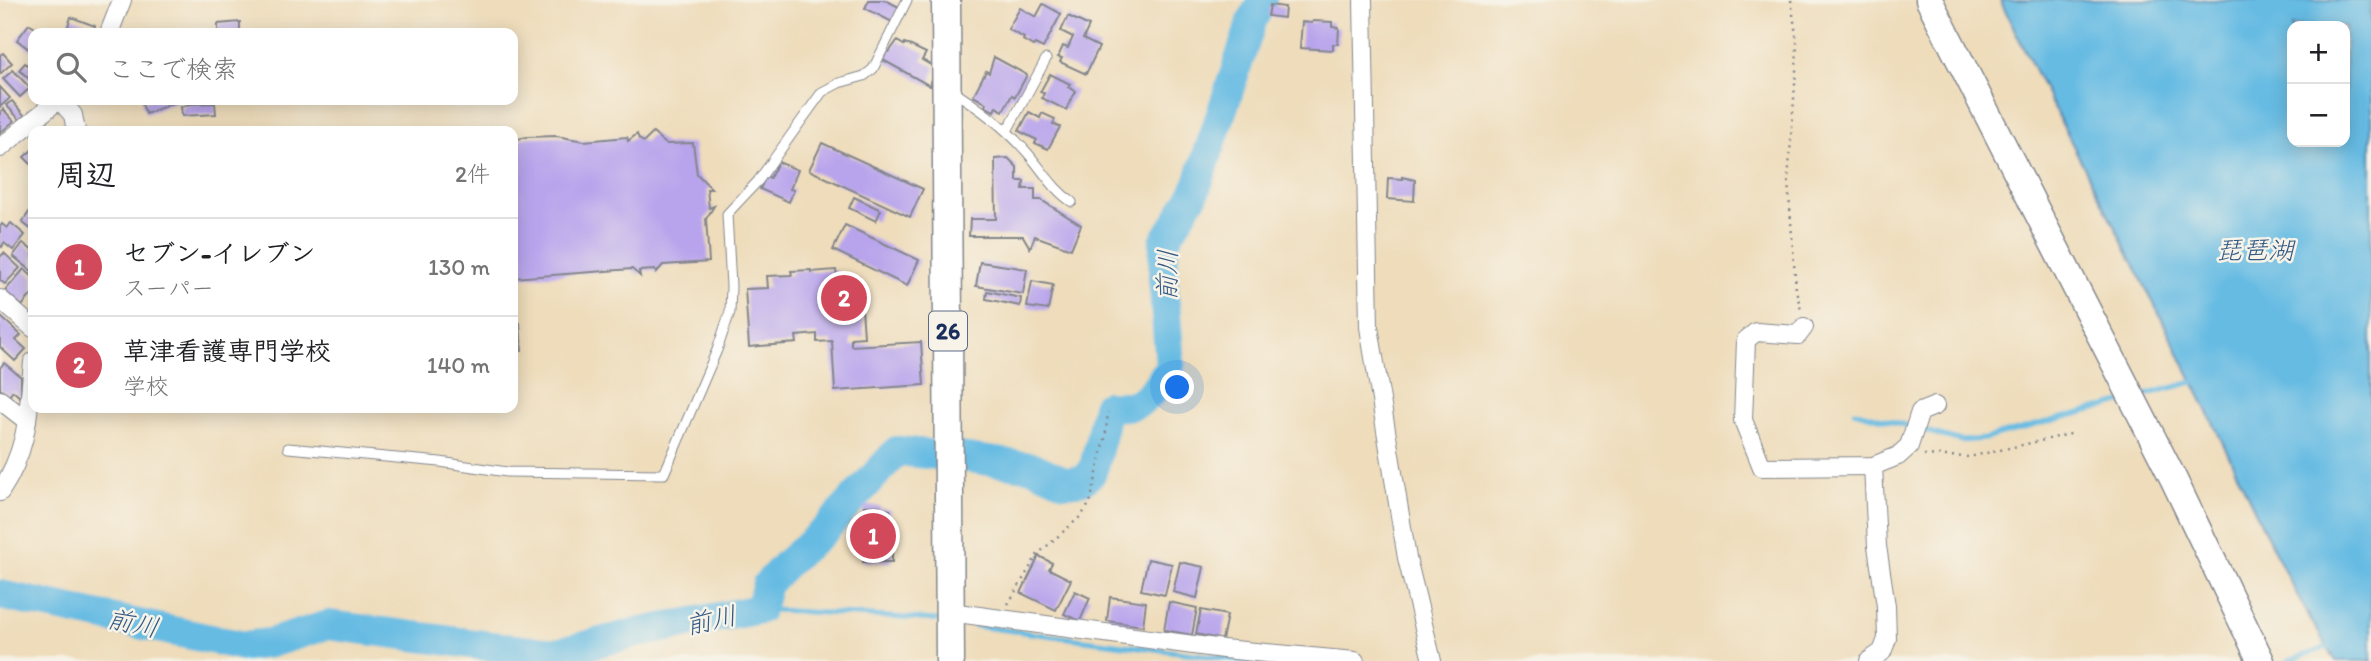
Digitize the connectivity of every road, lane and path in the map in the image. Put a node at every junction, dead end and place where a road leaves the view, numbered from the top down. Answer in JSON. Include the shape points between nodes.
{"nodes":[{"id":1,"x":122,"y":0,"type":"edge"},
{"id":2,"x":907,"y":0,"type":"edge"},
{"id":3,"x":946,"y":0,"type":"edge"},
{"id":4,"x":1363,"y":0,"type":"edge"},
{"id":5,"x":1791,"y":0,"type":"edge"},
{"id":6,"x":1929,"y":0,"type":"edge"},
{"id":7,"x":111,"y":28,"type":"edge"},
{"id":8,"x":1046,"y":59,"type":"dead end"},
{"id":9,"x":946,"y":87,"type":"junction"},
{"id":10,"x":53,"y":105,"type":"edge"},
{"id":11,"x":64,"y":105,"type":"edge"},
{"id":12,"x":75,"y":126,"type":"edge"},
{"id":13,"x":1007,"y":131,"type":"junction"},
{"id":14,"x":0,"y":148,"type":"edge"},
{"id":15,"x":1072,"y":202,"type":"dead end"},
{"id":16,"x":0,"y":299,"type":"edge"},
{"id":17,"x":28,"y":324,"type":"edge"},
{"id":18,"x":1804,"y":327,"type":"joint"},
{"id":19,"x":0,"y":400,"type":"edge"},
{"id":20,"x":1935,"y":406,"type":"dead end"},
{"id":21,"x":28,"y":411,"type":"edge"},
{"id":22,"x":1108,"y":412,"type":"dead end"},
{"id":23,"x":27,"y":421,"type":"junction"},
{"id":24,"x":2075,"y":433,"type":"dead end"},
{"id":25,"x":288,"y":448,"type":"dead end"},
{"id":26,"x":1902,"y":453,"type":"junction"},
{"id":27,"x":1873,"y":466,"type":"junction"},
{"id":28,"x":0,"y":492,"type":"edge"},
{"id":29,"x":950,"y":612,"type":"junction"},
{"id":30,"x":1000,"y":619,"type":"junction"},
{"id":31,"x":2261,"y":660,"type":"edge"},
{"id":32,"x":950,"y":661,"type":"edge"},
{"id":33,"x":1355,"y":661,"type":"edge"},
{"id":34,"x":1432,"y":661,"type":"edge"},
{"id":35,"x":1869,"y":661,"type":"edge"}],
"edges":[{"from":1,"to":7,"type":"street"},
{"from":2,"to":25,"type":"lane","via":[[873,69],[822,92],[758,181],[727,214],[730,312],[664,474],[507,472]]},
{"from":3,"to":9,"type":"main road","number":"26"},
{"from":4,"to":34,"type":"street","via":[[1369,327],[1407,558]]},
{"from":5,"to":18,"type":"path","via":[[1797,71],[1788,181],[1796,290]]},
{"from":6,"to":31,"type":"street"},
{"from":8,"to":13,"type":"lane"},
{"from":9,"to":13,"type":"lane"},
{"from":9,"to":29,"type":"main road","number":"26"},
{"from":10,"to":14,"type":"street"},
{"from":11,"to":12,"type":"street"},
{"from":13,"to":15,"type":"lane","via":[[1056,190]]},
{"from":16,"to":17,"type":"street"},
{"from":18,"to":27,"type":"street","via":[[1798,335],[1756,332],[1746,340],[1743,420],[1762,467]]},
{"from":19,"to":23,"type":"street"},
{"from":20,"to":26,"type":"street","via":[[1920,412],[1909,446]]},
{"from":21,"to":23,"type":"street"},
{"from":22,"to":30,"type":"path","via":[[1090,503],[1038,554]]},
{"from":23,"to":28,"type":"street","via":[[23,448]]},
{"from":24,"to":26,"type":"path","via":[[1969,457]]},
{"from":26,"to":27,"type":"street"},
{"from":27,"to":35,"type":"street","via":[[1887,639],[1882,652]]},
{"from":29,"to":30,"type":"street"},
{"from":29,"to":32,"type":"main road","number":"26"},
{"from":30,"to":33,"type":"street","via":[[1223,649]]}]}
